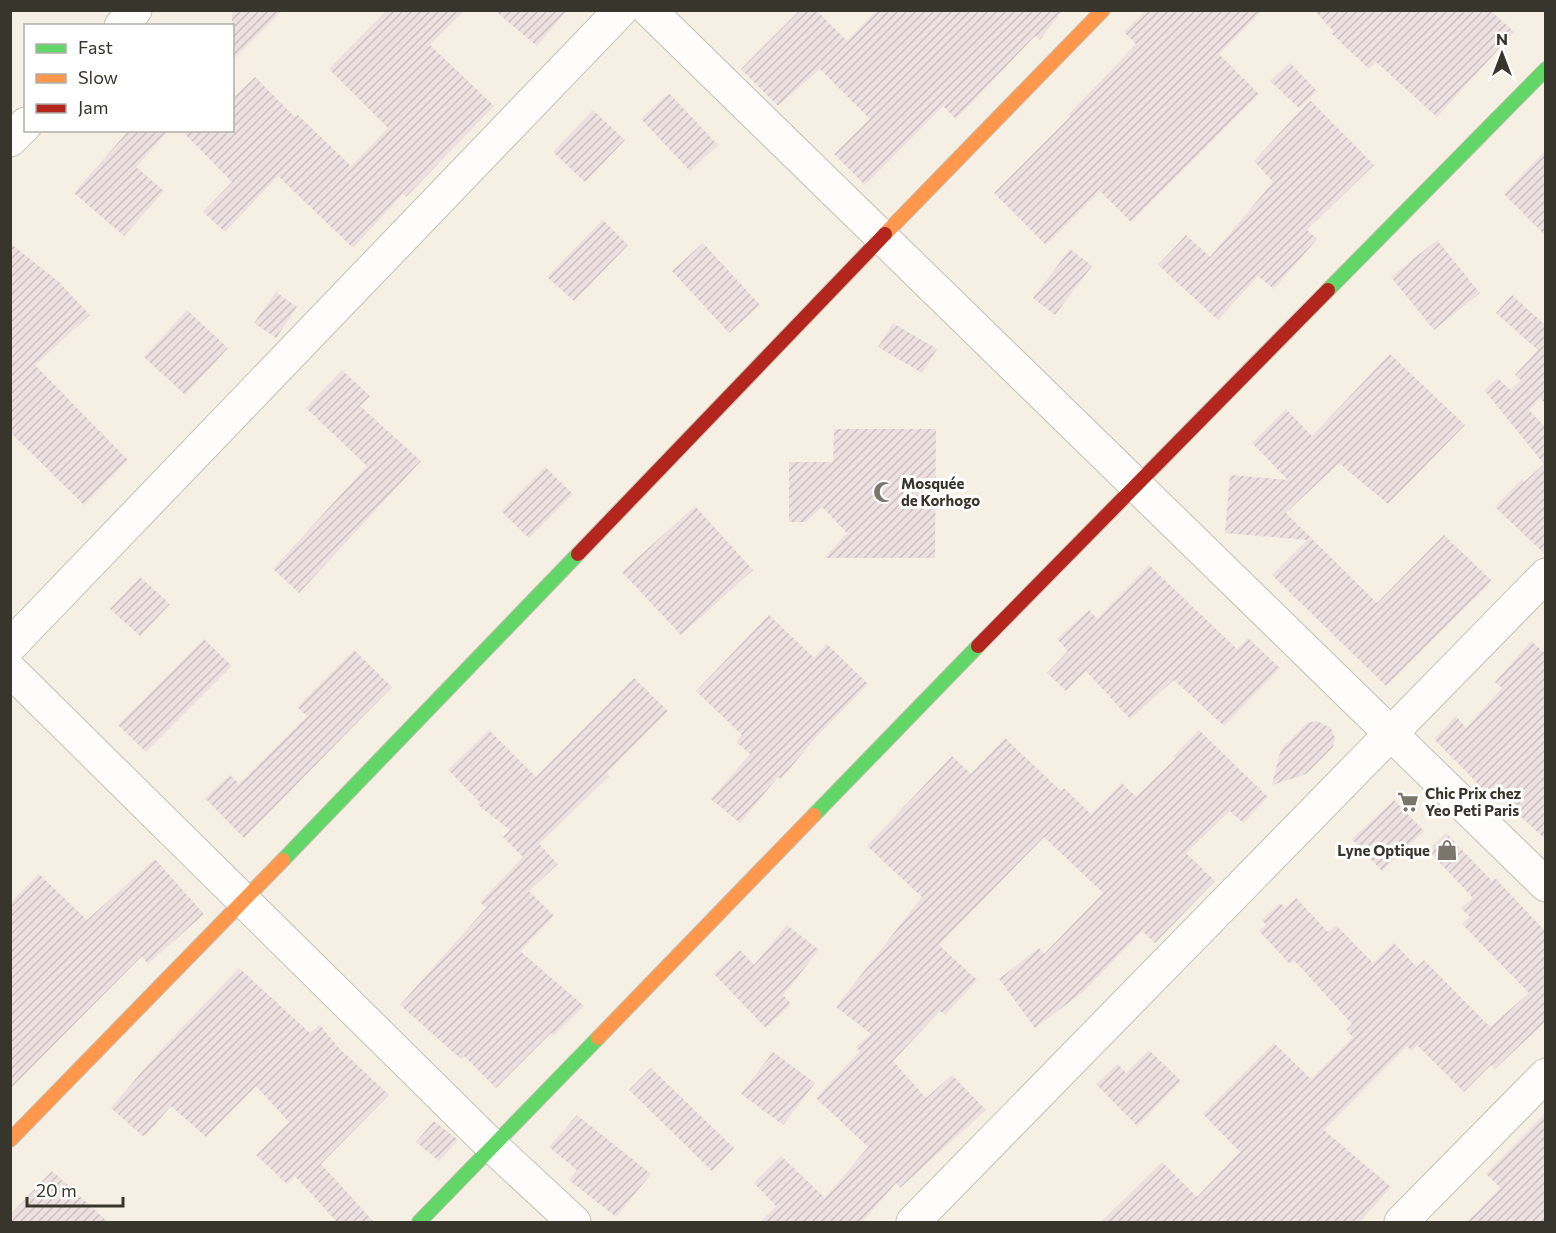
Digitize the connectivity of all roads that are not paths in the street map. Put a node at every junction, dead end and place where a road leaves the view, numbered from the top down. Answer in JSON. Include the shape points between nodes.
{"nodes":[{"id":1,"x":135,"y":10,"type":"edge"},
{"id":2,"x":621,"y":10,"type":"edge"},
{"id":3,"x":649,"y":10,"type":"edge"},
{"id":4,"x":1103,"y":10,"type":"edge"},
{"id":5,"x":123,"y":24,"type":"edge"},
{"id":6,"x":1545,"y":69,"type":"edge"},
{"id":7,"x":24,"y":126,"type":"edge"},
{"id":8,"x":10,"y":140,"type":"edge"},
{"id":9,"x":880,"y":237,"type":"junction"},
{"id":10,"x":1135,"y":484,"type":"junction"},
{"id":11,"x":1545,"y":575,"type":"edge"},
{"id":12,"x":10,"y":646,"type":"edge"},
{"id":13,"x":10,"y":670,"type":"edge"},
{"id":14,"x":1390,"y":734,"type":"junction"},
{"id":15,"x":1545,"y":885,"type":"edge"},
{"id":16,"x":245,"y":903,"type":"junction"},
{"id":17,"x":1545,"y":1075,"type":"edge"},
{"id":18,"x":10,"y":1140,"type":"edge"},
{"id":19,"x":492,"y":1146,"type":"junction"},
{"id":20,"x":418,"y":1222,"type":"edge"},
{"id":21,"x":574,"y":1222,"type":"edge"},
{"id":22,"x":913,"y":1222,"type":"edge"},
{"id":23,"x":1401,"y":1222,"type":"edge"}],
"edges":[{"from":1,"to":5,"type":"street"},
{"from":2,"to":12,"type":"street"},
{"from":3,"to":9,"type":"street"},
{"from":4,"to":9,"type":"street"},
{"from":6,"to":10,"type":"street"},
{"from":7,"to":8,"type":"street"},
{"from":9,"to":10,"type":"street"},
{"from":9,"to":16,"type":"street"},
{"from":10,"to":14,"type":"street"},
{"from":10,"to":19,"type":"street"},
{"from":11,"to":14,"type":"street"},
{"from":13,"to":16,"type":"street"},
{"from":14,"to":15,"type":"street"},
{"from":14,"to":22,"type":"street"},
{"from":16,"to":18,"type":"street"},
{"from":16,"to":19,"type":"street"},
{"from":17,"to":23,"type":"street"},
{"from":19,"to":20,"type":"street"},
{"from":19,"to":21,"type":"street"}]}
